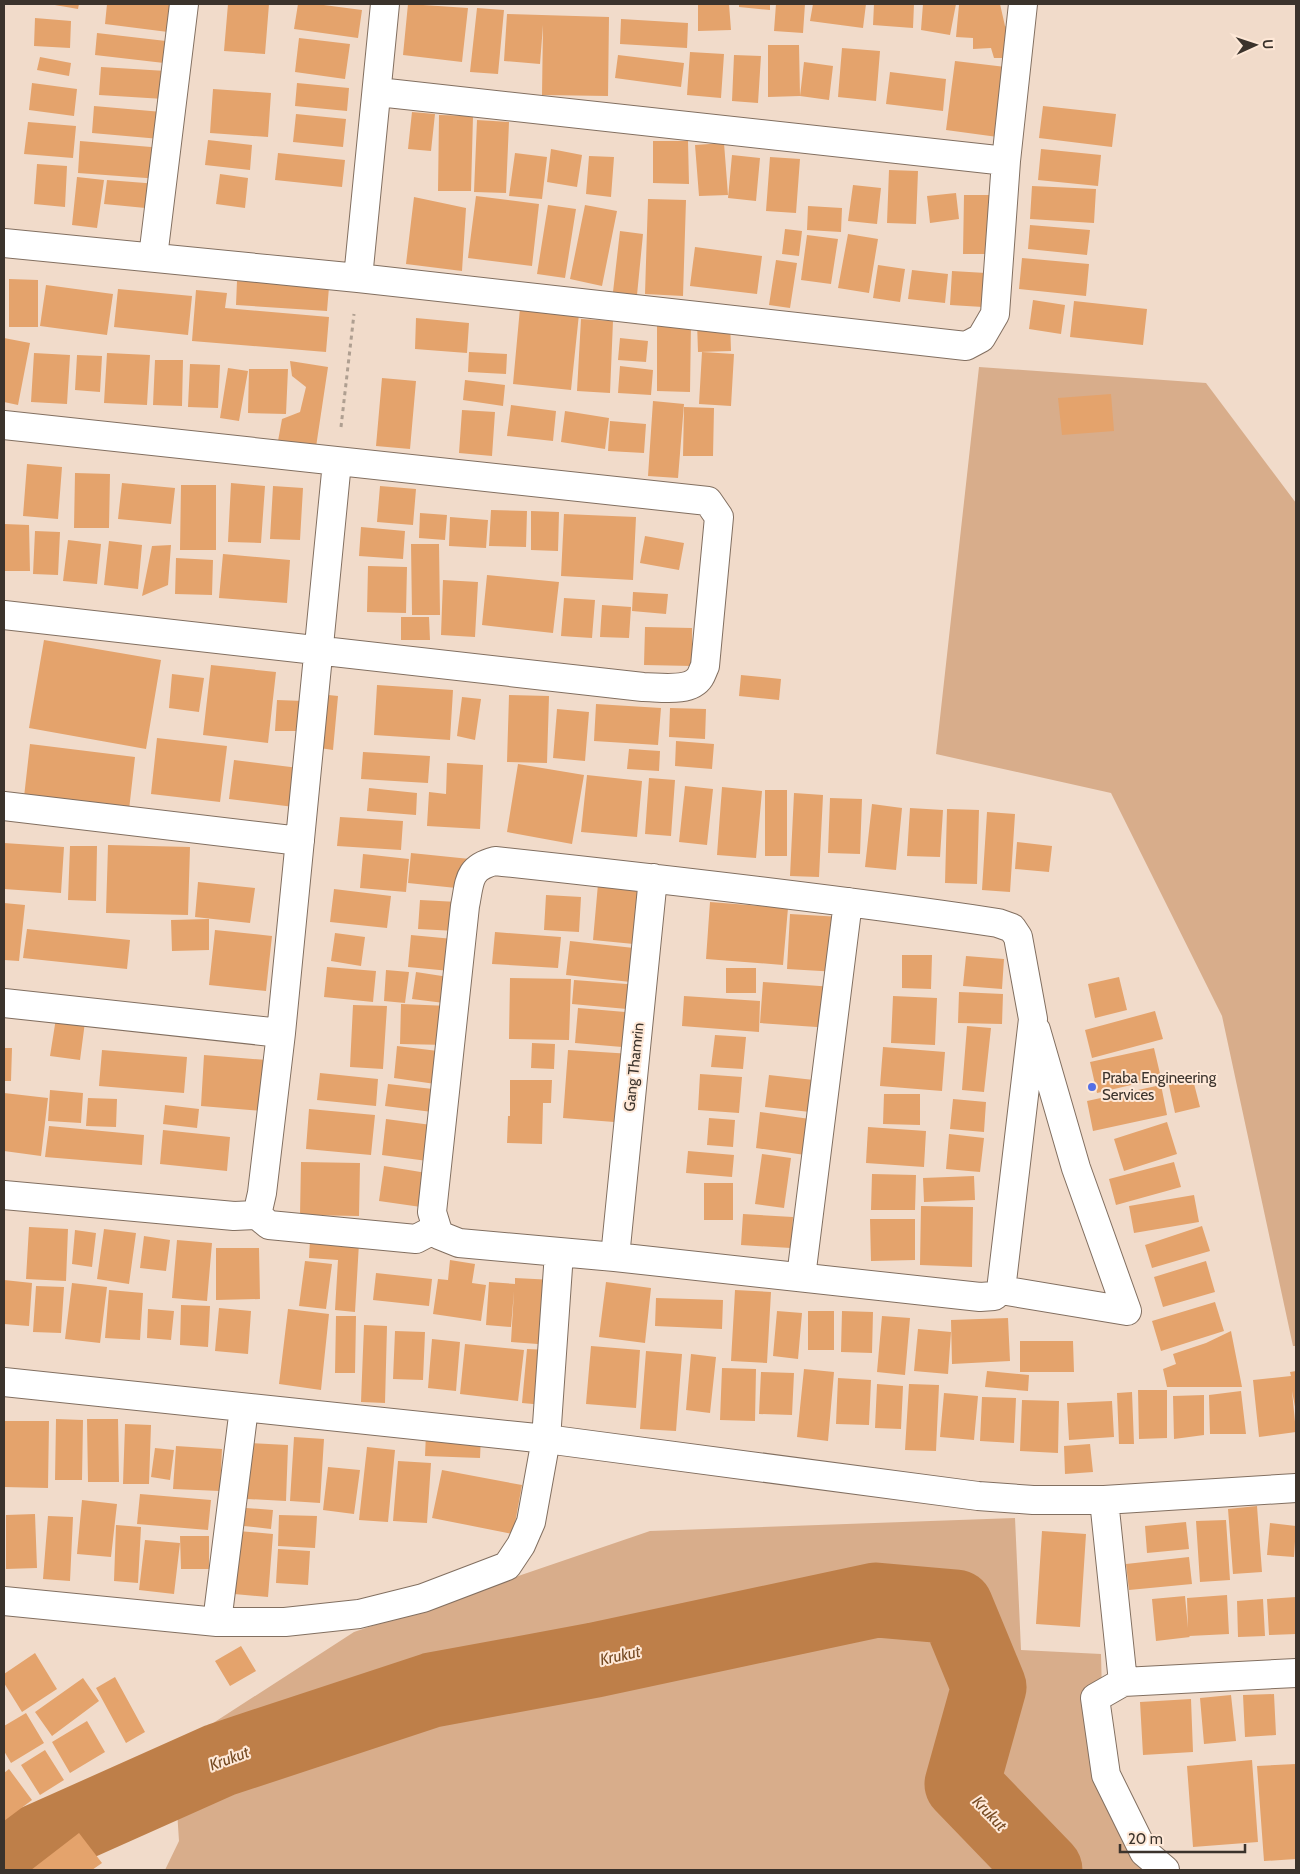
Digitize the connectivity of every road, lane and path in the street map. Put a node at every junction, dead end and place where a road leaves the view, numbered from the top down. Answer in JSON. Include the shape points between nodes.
{"nodes":[{"id":1,"x":184,"y":4,"type":"edge"},
{"id":2,"x":385,"y":4,"type":"edge"},
{"id":3,"x":1024,"y":4,"type":"edge"},
{"id":4,"x":378,"y":92,"type":"junction"},
{"id":5,"x":1006,"y":161,"type":"junction"},
{"id":6,"x":4,"y":243,"type":"edge"},
{"id":7,"x":153,"y":257,"type":"junction"},
{"id":8,"x":358,"y":278,"type":"junction"},
{"id":9,"x":4,"y":425,"type":"edge"},
{"id":10,"x":337,"y":462,"type":"junction"},
{"id":11,"x":4,"y":615,"type":"edge"},
{"id":12,"x":319,"y":649,"type":"junction"},
{"id":13,"x":4,"y":806,"type":"edge"},
{"id":14,"x":300,"y":840,"type":"junction"},
{"id":15,"x":653,"y":878,"type":"junction"},
{"id":16,"x":848,"y":902,"type":"junction"},
{"id":17,"x":4,"y":1003,"type":"edge"},
{"id":18,"x":1033,"y":1019,"type":"junction"},
{"id":19,"x":281,"y":1033,"type":"junction"},
{"id":20,"x":4,"y":1195,"type":"edge"},
{"id":21,"x":257,"y":1214,"type":"junction"},
{"id":22,"x":436,"y":1228,"type":"junction"},
{"id":23,"x":559,"y":1252,"type":"junction"},
{"id":24,"x":614,"y":1256,"type":"junction"},
{"id":25,"x":801,"y":1277,"type":"junction"},
{"id":26,"x":1001,"y":1290,"type":"junction"},
{"id":27,"x":4,"y":1382,"type":"edge"},
{"id":28,"x":244,"y":1408,"type":"junction"},
{"id":29,"x":546,"y":1439,"type":"junction"},
{"id":30,"x":1296,"y":1488,"type":"edge"},
{"id":31,"x":1104,"y":1500,"type":"junction"},
{"id":32,"x":4,"y":1601,"type":"edge"},
{"id":33,"x":217,"y":1622,"type":"junction"},
{"id":34,"x":1296,"y":1673,"type":"edge"},
{"id":35,"x":1123,"y":1682,"type":"junction"},
{"id":36,"x":1166,"y":1870,"type":"edge"}],
"edges":[{"from":1,"to":7,"type":"street"},
{"from":2,"to":4,"type":"street"},
{"from":3,"to":5,"type":"street"},
{"from":4,"to":5,"type":"street"},
{"from":4,"to":8,"type":"street"},
{"from":5,"to":8,"type":"street","via":[[995,314],[981,338],[966,346]]},
{"from":6,"to":7,"type":"street"},
{"from":7,"to":8,"type":"street"},
{"from":8,"to":10,"type":"path"},
{"from":9,"to":10,"type":"street"},
{"from":10,"to":12,"type":"street"},
{"from":10,"to":12,"type":"street","via":[[708,501],[719,517],[705,666],[699,679],[689,686],[643,687]]},
{"from":11,"to":12,"type":"street"},
{"from":12,"to":14,"type":"street"},
{"from":13,"to":14,"type":"street"},
{"from":14,"to":19,"type":"street"},
{"from":15,"to":16,"type":"street"},
{"from":15,"to":22,"type":"street","via":[[494,861],[481,864],[474,871],[464,906],[432,1212]]},
{"from":15,"to":24,"type":"street","name":"Gang Thamrin"},
{"from":16,"to":18,"type":"street","via":[[998,923],[1012,928],[1018,937]]},
{"from":16,"to":25,"type":"street"},
{"from":17,"to":19,"type":"street"},
{"from":18,"to":26,"type":"street"},
{"from":18,"to":26,"type":"street","via":[[1076,1168],[1127,1311]]},
{"from":19,"to":21,"type":"street"},
{"from":20,"to":21,"type":"street","via":[[234,1216]]},
{"from":21,"to":22,"type":"street","via":[[269,1225],[416,1239]]},
{"from":22,"to":23,"type":"street","via":[[439,1235],[459,1243]]},
{"from":23,"to":24,"type":"street"},
{"from":23,"to":29,"type":"street"},
{"from":24,"to":25,"type":"street"},
{"from":25,"to":26,"type":"street","via":[[980,1297],[994,1296]]},
{"from":27,"to":28,"type":"street"},
{"from":28,"to":29,"type":"street"},
{"from":28,"to":33,"type":"street"},
{"from":29,"to":31,"type":"street","via":[[978,1496]]},
{"from":29,"to":33,"type":"street","via":[[531,1522],[507,1566],[423,1598],[359,1614],[285,1622]]},
{"from":30,"to":31,"type":"street"},
{"from":31,"to":35,"type":"street"},
{"from":32,"to":33,"type":"street"},
{"from":34,"to":35,"type":"street"},
{"from":35,"to":36,"type":"street","via":[[1095,1698],[1106,1775],[1144,1852]]}]}
